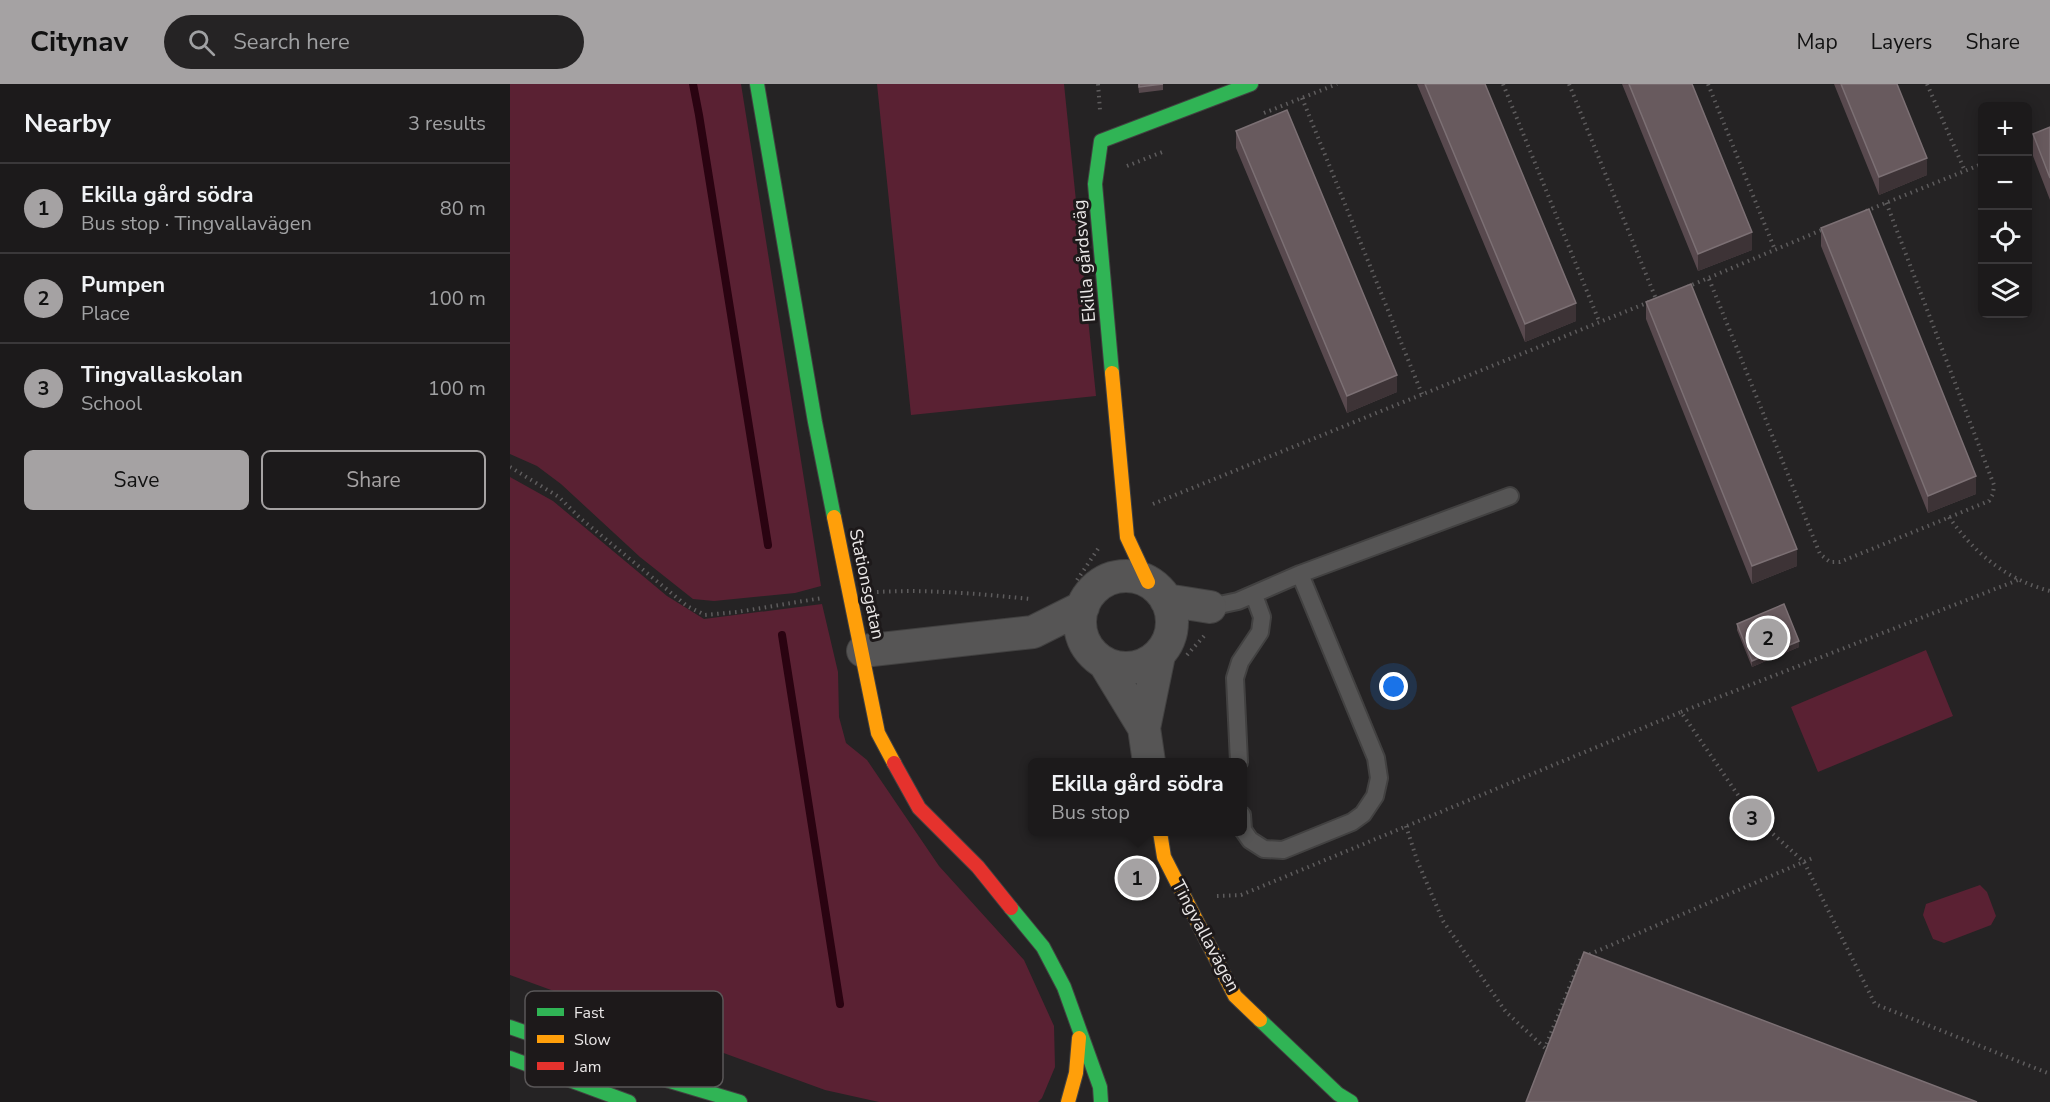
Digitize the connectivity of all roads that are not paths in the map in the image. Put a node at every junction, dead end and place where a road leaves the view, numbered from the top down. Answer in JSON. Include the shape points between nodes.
{"nodes":[{"id":1,"x":756,"y":84,"type":"edge"},
{"id":2,"x":1251,"y":84,"type":"edge"},
{"id":3,"x":1510,"y":496,"type":"dead end"},
{"id":4,"x":1117,"y":530,"type":"junction"},
{"id":5,"x":1300,"y":574,"type":"junction"},
{"id":6,"x":1111,"y":579,"type":"junction"},
{"id":7,"x":1254,"y":595,"type":"junction"},
{"id":8,"x":1078,"y":596,"type":"junction"},
{"id":9,"x":1213,"y":606,"type":"joint"},
{"id":10,"x":1165,"y":625,"type":"junction"},
{"id":11,"x":1033,"y":632,"type":"junction"},
{"id":12,"x":862,"y":651,"type":"junction"},
{"id":13,"x":1098,"y":657,"type":"junction"},
{"id":14,"x":1144,"y":728,"type":"junction"},
{"id":15,"x":1148,"y":758,"type":"edge"},
{"id":16,"x":1239,"y":758,"type":"edge"},
{"id":17,"x":1161,"y":836,"type":"edge"},
{"id":18,"x":1247,"y":836,"type":"edge"},
{"id":19,"x":510,"y":1028,"type":"edge"},
{"id":20,"x":1080,"y":1030,"type":"junction"},
{"id":21,"x":525,"y":1033,"type":"edge"},
{"id":22,"x":510,"y":1058,"type":"edge"},
{"id":23,"x":525,"y":1064,"type":"edge"},
{"id":24,"x":588,"y":1087,"type":"edge"},
{"id":25,"x":690,"y":1087,"type":"edge"},
{"id":26,"x":629,"y":1102,"type":"edge"},
{"id":27,"x":740,"y":1102,"type":"edge"},
{"id":28,"x":1068,"y":1102,"type":"edge"},
{"id":29,"x":1101,"y":1102,"type":"edge"},
{"id":30,"x":1351,"y":1102,"type":"edge"}],
"edges":[{"from":1,"to":12,"type":"street","name":"Stationsgatan","via":[[815,422]]},
{"from":2,"to":4,"type":"street","name":"Ekilla gårdsväg","via":[[1101,141],[1095,184]]},
{"from":3,"to":5,"type":"lane"},
{"from":4,"to":6,"type":"street"},
{"from":4,"to":10,"type":"street"},
{"from":5,"to":7,"type":"lane"},
{"from":5,"to":18,"type":"lane","via":[[1376,758],[1379,778],[1375,796],[1352,822],[1283,850],[1264,849]]},
{"from":6,"to":8,"type":"street","via":[[1087,599]]},
{"from":6,"to":10,"type":"street","via":[[1133,577]]},
{"from":7,"to":9,"type":"lane"},
{"from":7,"to":16,"type":"lane","via":[[1262,617],[1260,632],[1240,662],[1235,678]]},
{"from":8,"to":11,"type":"street"},
{"from":8,"to":13,"type":"street","via":[[1080,630],[1085,643]]},
{"from":9,"to":10,"type":"street"},
{"from":10,"to":13,"type":"street","via":[[1148,663],[1119,668]]},
{"from":10,"to":14,"type":"street"},
{"from":11,"to":12,"type":"street"},
{"from":11,"to":13,"type":"street"},
{"from":12,"to":20,"type":"street","name":"Stationsgatan","via":[[878,733],[919,808],[978,867],[1043,947]]},
{"from":13,"to":14,"type":"street"},
{"from":14,"to":15,"type":"street"},
{"from":17,"to":30,"type":"street","name":"Tingvallavägen","via":[[1164,857],[1235,996]]},
{"from":19,"to":21,"type":"street"},
{"from":20,"to":28,"type":"street","name":"Stationsgatan","via":[[1076,1073]]},
{"from":20,"to":29,"type":"street","name":"Stationsgatan","via":[[1100,1087]]},
{"from":22,"to":23,"type":"street"},
{"from":24,"to":26,"type":"street"},
{"from":25,"to":27,"type":"street"}]}
